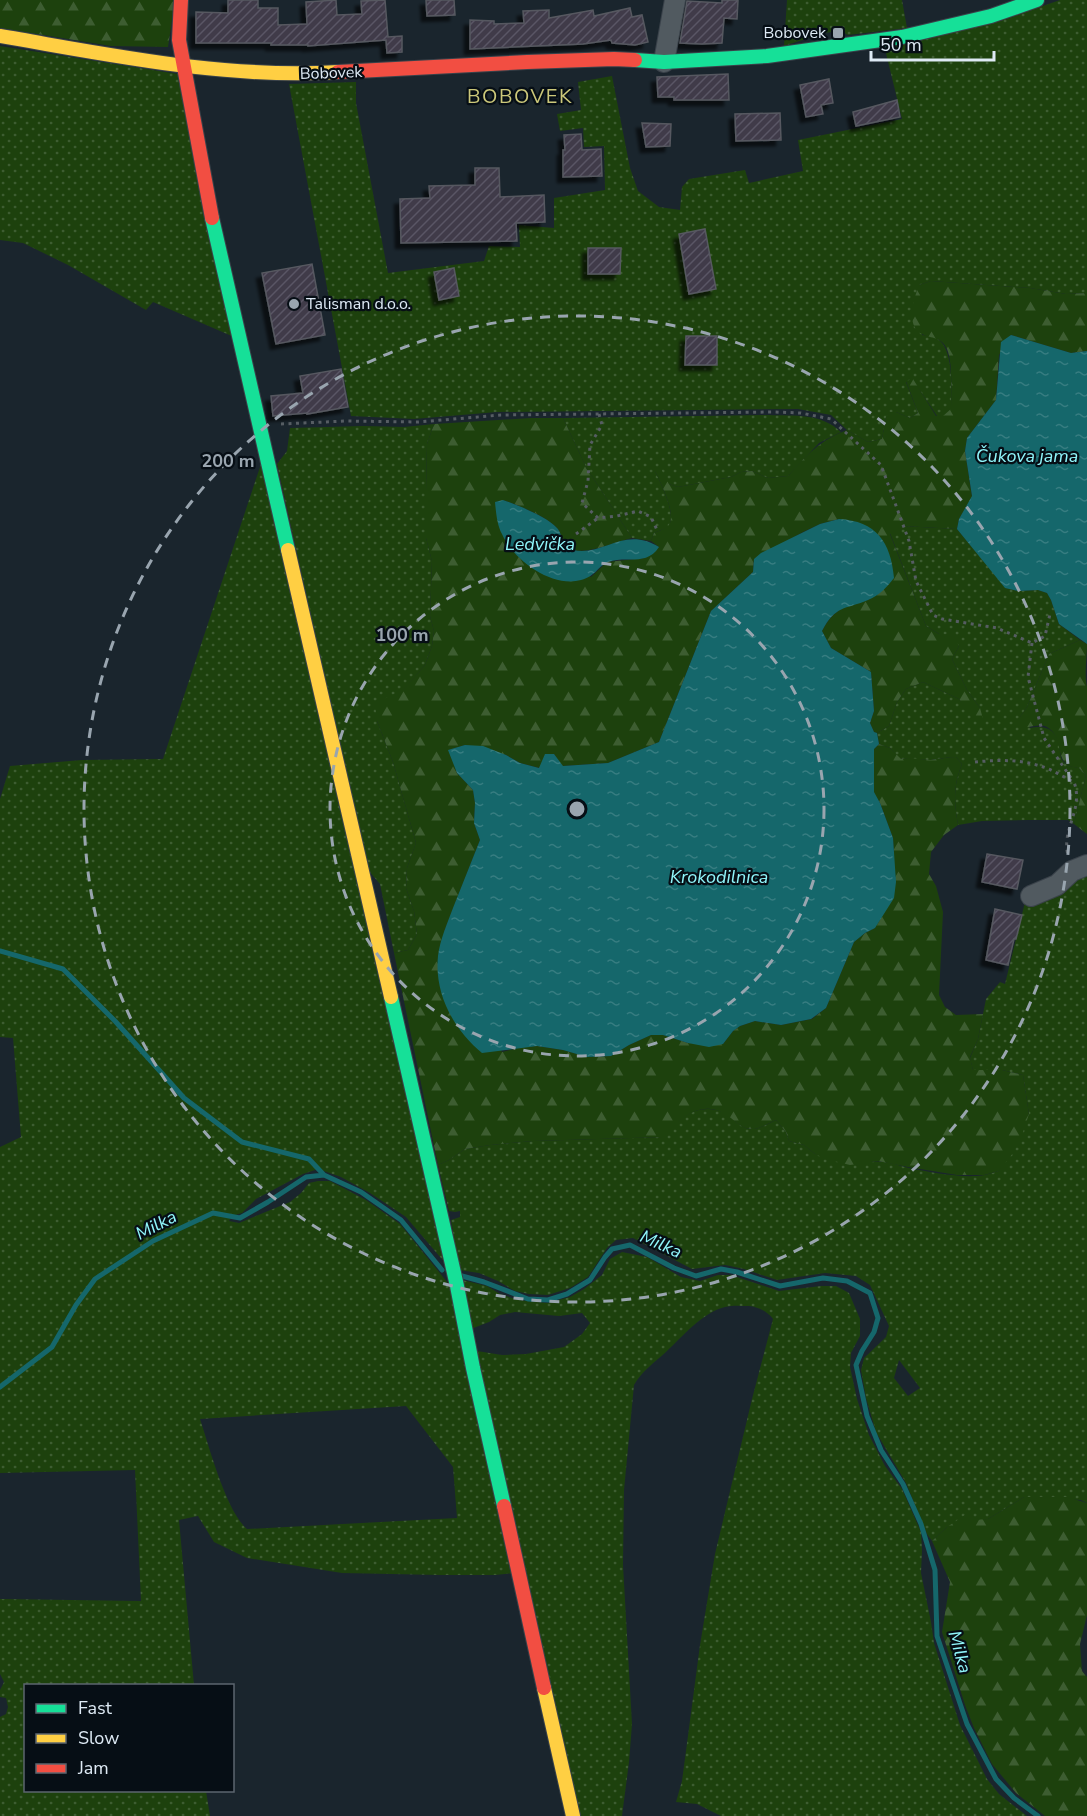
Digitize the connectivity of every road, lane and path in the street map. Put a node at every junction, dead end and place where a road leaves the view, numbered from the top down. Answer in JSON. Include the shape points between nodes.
{"nodes":[{"id":1,"x":181,"y":0,"type":"edge"},
{"id":2,"x":675,"y":0,"type":"edge"},
{"id":3,"x":1037,"y":0,"type":"edge"},
{"id":4,"x":0,"y":36,"type":"edge"},
{"id":5,"x":664,"y":62,"type":"junction"},
{"id":6,"x":185,"y":67,"type":"junction"},
{"id":7,"x":599,"y":414,"type":"junction"},
{"id":8,"x":259,"y":425,"type":"junction"},
{"id":9,"x":598,"y":518,"type":"junction"},
{"id":10,"x":658,"y":532,"type":"dead end"},
{"id":11,"x":576,"y":534,"type":"dead end"},
{"id":12,"x":1050,"y":614,"type":"dead end"},
{"id":13,"x":1032,"y":643,"type":"junction"},
{"id":14,"x":975,"y":762,"type":"dead end"},
{"id":15,"x":1074,"y":782,"type":"junction"},
{"id":16,"x":1080,"y":868,"type":"edge"},
{"id":17,"x":1031,"y":896,"type":"dead end"},
{"id":18,"x":573,"y":1816,"type":"edge"}],
"edges":[{"from":1,"to":6,"type":"street","via":[[179,40]]},
{"from":2,"to":5,"type":"street"},
{"from":3,"to":5,"type":"street","name":"Bobovek","via":[[991,16],[902,37],[767,56]]},
{"from":4,"to":6,"type":"street","name":"Bobovek"},
{"from":5,"to":6,"type":"street","name":"Bobovek","via":[[614,59],[292,74]]},
{"from":6,"to":8,"type":"street","via":[[212,219]]},
{"from":7,"to":8,"type":"path"},
{"from":7,"to":9,"type":"path","via":[[602,425],[590,445],[582,503]]},
{"from":7,"to":13,"type":"path","via":[[792,412],[831,419],[881,465],[909,541],[916,581],[933,615],[997,628]]},
{"from":8,"to":18,"type":"street","via":[[452,1263]]},
{"from":9,"to":10,"type":"path","via":[[638,511],[651,518]]},
{"from":9,"to":11,"type":"path"},
{"from":12,"to":13,"type":"path","via":[[1045,636]]},
{"from":13,"to":15,"type":"path","via":[[1029,677],[1044,738]]},
{"from":14,"to":15,"type":"path","via":[[1026,762]]},
{"from":15,"to":16,"type":"path","via":[[1076,806],[1066,850]]},
{"from":16,"to":17,"type":"street","via":[[1057,885]]}]}
